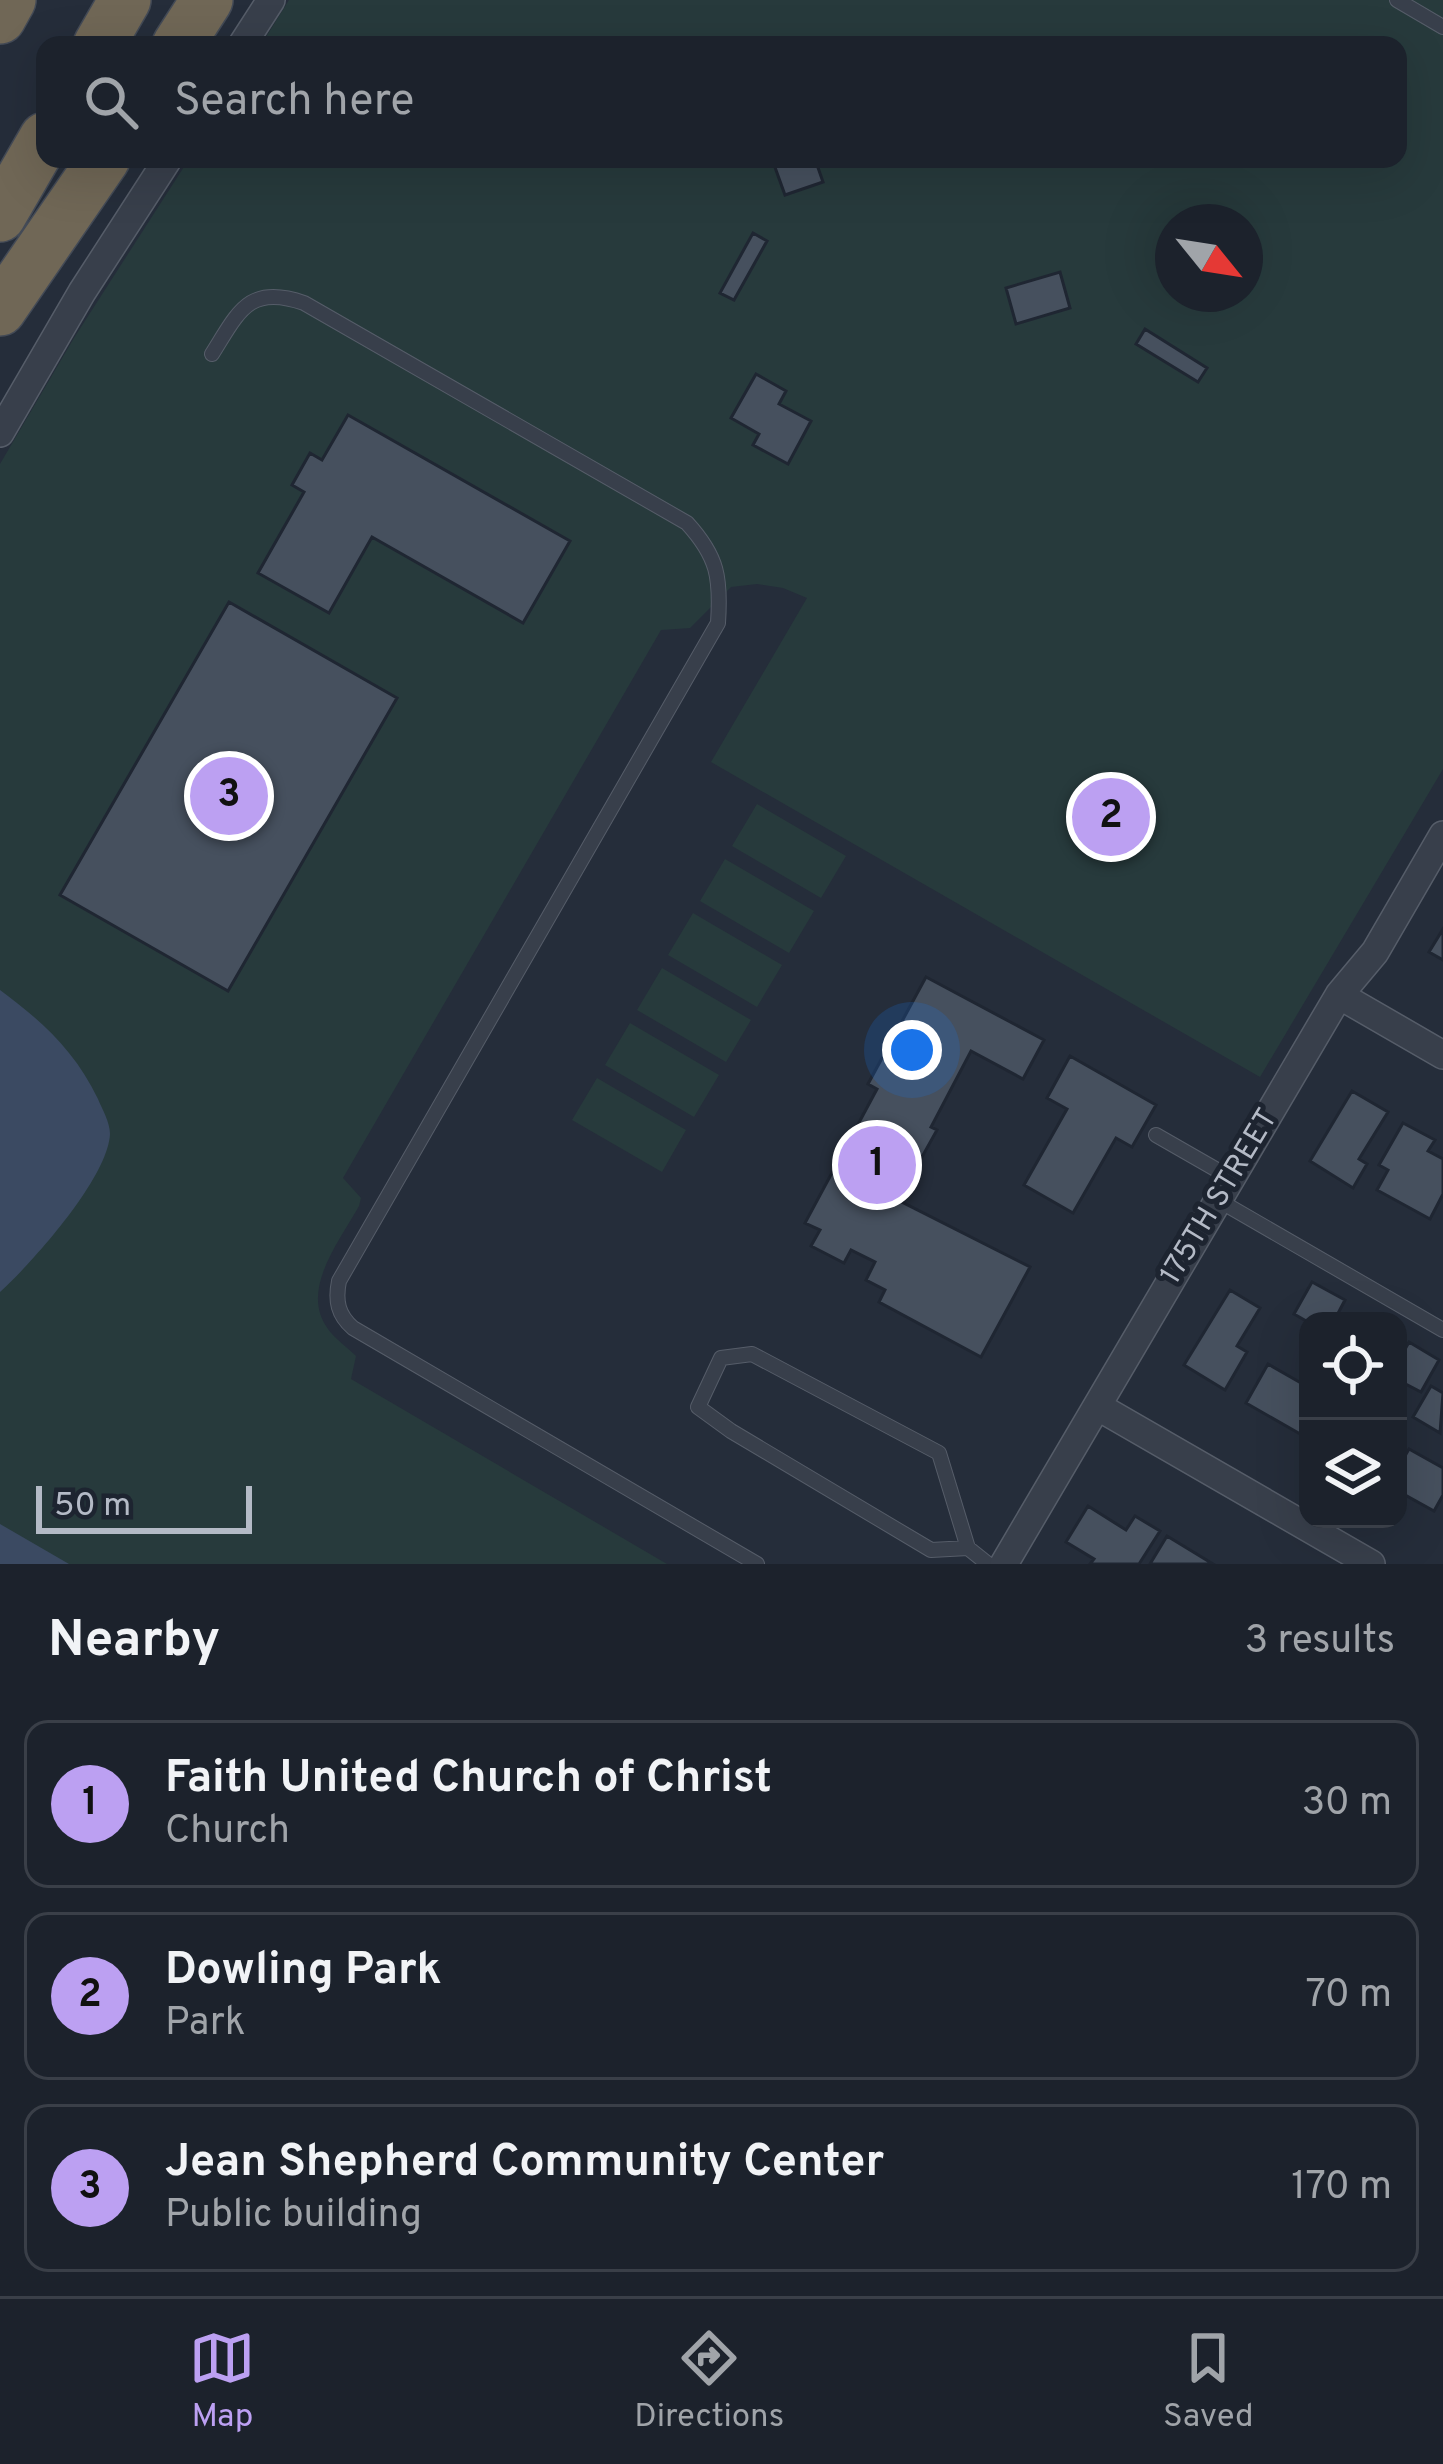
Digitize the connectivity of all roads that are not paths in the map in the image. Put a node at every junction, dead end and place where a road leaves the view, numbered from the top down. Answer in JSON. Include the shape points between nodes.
{"nodes":[{"id":1,"x":10,"y":0,"type":"edge"},
{"id":2,"x":125,"y":0,"type":"edge"},
{"id":3,"x":207,"y":0,"type":"edge"},
{"id":4,"x":271,"y":0,"type":"edge"},
{"id":5,"x":1396,"y":0,"type":"edge"},
{"id":6,"x":0,"y":17,"type":"edge"},
{"id":7,"x":1443,"y":27,"type":"edge"},
{"id":8,"x":104,"y":36,"type":"edge"},
{"id":9,"x":184,"y":36,"type":"edge"},
{"id":10,"x":248,"y":36,"type":"edge"},
{"id":11,"x":36,"y":154,"type":"edge"},
{"id":12,"x":98,"y":168,"type":"edge"},
{"id":13,"x":162,"y":168,"type":"edge"},
{"id":14,"x":0,"y":216,"type":"edge"},
{"id":15,"x":0,"y":310,"type":"edge"},
{"id":16,"x":212,"y":354,"type":"dead end"},
{"id":17,"x":0,"y":433,"type":"edge"},
{"id":18,"x":1443,"y":836,"type":"edge"},
{"id":19,"x":1339,"y":995,"type":"junction"},
{"id":20,"x":1443,"y":1055,"type":"edge"},
{"id":21,"x":1156,"y":1135,"type":"dead end"},
{"id":22,"x":1225,"y":1190,"type":"junction"},
{"id":23,"x":1443,"y":1330,"type":"edge"},
{"id":24,"x":1097,"y":1406,"type":"junction"},
{"id":25,"x":968,"y":1548,"type":"junction"},
{"id":26,"x":757,"y":1564,"type":"edge"},
{"id":27,"x":988,"y":1564,"type":"edge"},
{"id":28,"x":1004,"y":1564,"type":"edge"},
{"id":29,"x":1371,"y":1564,"type":"edge"}],
"edges":[{"from":1,"to":6,"type":"highway"},
{"from":2,"to":8,"type":"highway"},
{"from":3,"to":9,"type":"highway"},
{"from":4,"to":10,"type":"street"},
{"from":5,"to":7,"type":"lane"},
{"from":11,"to":14,"type":"highway"},
{"from":12,"to":15,"type":"highway"},
{"from":13,"to":17,"type":"street"},
{"from":16,"to":26,"type":"lane","via":[[252,299],[278,294],[304,302],[687,523],[706,544],[718,571],[718,623],[336,1294],[353,1328]]},
{"from":18,"to":19,"type":"street","name":"175TH STREET","via":[[1375,952]]},
{"from":19,"to":20,"type":"street"},
{"from":19,"to":22,"type":"street","name":"175TH STREET"},
{"from":21,"to":22,"type":"lane"},
{"from":22,"to":23,"type":"lane"},
{"from":22,"to":24,"type":"street","name":"175TH STREET"},
{"from":24,"to":28,"type":"street","name":"175TH STREET"},
{"from":24,"to":29,"type":"street"},
{"from":25,"to":25,"type":"lane","via":[[939,1453],[752,1354],[721,1358],[698,1407],[931,1550]]},
{"from":25,"to":27,"type":"lane"}]}
